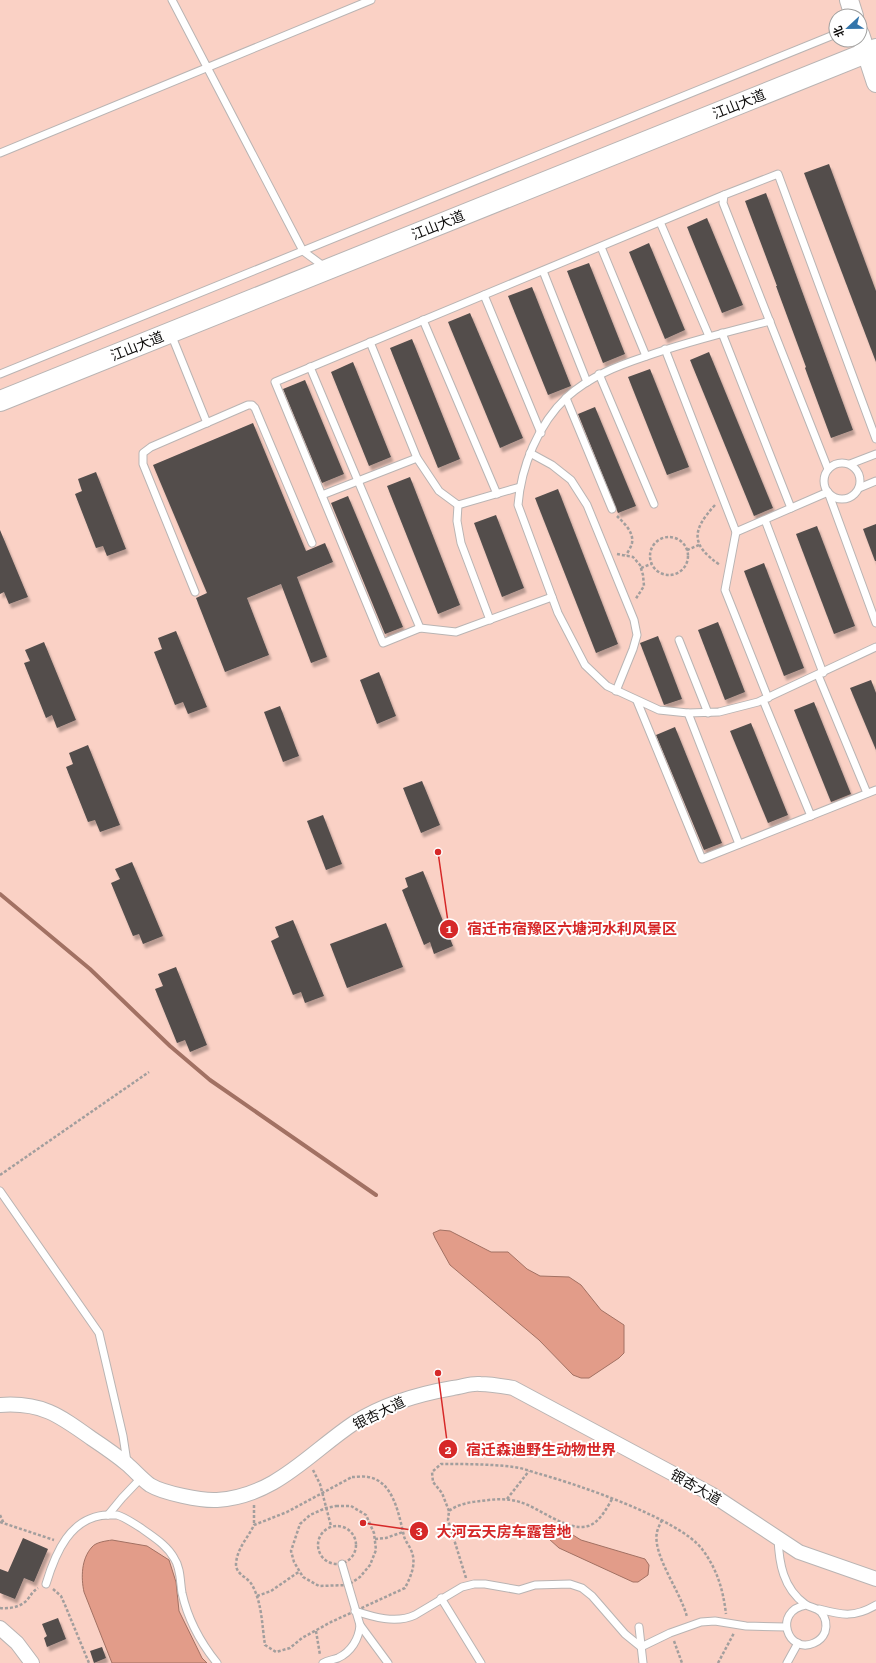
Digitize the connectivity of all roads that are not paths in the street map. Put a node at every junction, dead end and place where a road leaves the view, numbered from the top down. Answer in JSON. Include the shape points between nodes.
{"nodes":[{"id":1,"x":172,"y":0,"type":"edge"},
{"id":2,"x":371,"y":0,"type":"edge"},
{"id":3,"x":828,"y":37,"type":"edge"},
{"id":4,"x":872,"y":51,"type":"edge"},
{"id":5,"x":207,"y":68,"type":"junction"},
{"id":6,"x":876,"y":83,"type":"edge"},
{"id":7,"x":0,"y":153,"type":"edge"},
{"id":8,"x":724,"y":196,"type":"junction"},
{"id":9,"x":660,"y":222,"type":"junction"},
{"id":10,"x":601,"y":247,"type":"junction"},
{"id":11,"x":303,"y":251,"type":"junction"},
{"id":12,"x":328,"y":269,"type":"junction"},
{"id":13,"x":543,"y":271,"type":"junction"},
{"id":14,"x":484,"y":295,"type":"junction"},
{"id":15,"x":423,"y":320,"type":"junction"},
{"id":16,"x":770,"y":321,"type":"junction"},
{"id":17,"x":171,"y":332,"type":"junction"},
{"id":18,"x":722,"y":333,"type":"junction"},
{"id":19,"x":709,"y":336,"type":"junction"},
{"id":20,"x":370,"y":342,"type":"junction"},
{"id":21,"x":665,"y":349,"type":"junction"},
{"id":22,"x":646,"y":356,"type":"junction"},
{"id":23,"x":310,"y":367,"type":"junction"},
{"id":24,"x":0,"y":374,"type":"edge"},
{"id":25,"x":599,"y":374,"type":"junction"},
{"id":26,"x":587,"y":382,"type":"junction"},
{"id":27,"x":566,"y":398,"type":"junction"},
{"id":28,"x":0,"y":401,"type":"edge"},
{"id":29,"x":207,"y":423,"type":"junction"},
{"id":30,"x":541,"y":433,"type":"junction"},
{"id":31,"x":876,"y":439,"type":"edge"},
{"id":32,"x":530,"y":453,"type":"junction"},
{"id":33,"x":876,"y":454,"type":"edge"},
{"id":34,"x":417,"y":458,"type":"junction"},
{"id":35,"x":850,"y":464,"type":"junction"},
{"id":36,"x":828,"y":470,"type":"junction"},
{"id":37,"x":876,"y":480,"type":"edge"},
{"id":38,"x":358,"y":481,"type":"junction"},
{"id":39,"x":520,"y":487,"type":"junction"},
{"id":40,"x":859,"y":488,"type":"junction"},
{"id":41,"x":828,"y":492,"type":"junction"},
{"id":42,"x":497,"y":494,"type":"junction"},
{"id":43,"x":322,"y":495,"type":"junction"},
{"id":44,"x":654,"y":504,"type":"dead end"},
{"id":45,"x":458,"y":505,"type":"junction"},
{"id":46,"x":792,"y":508,"type":"junction"},
{"id":47,"x":612,"y":509,"type":"road end"},
{"id":48,"x":765,"y":520,"type":"junction"},
{"id":49,"x":736,"y":532,"type":"junction"},
{"id":50,"x":312,"y":543,"type":"dead end"},
{"id":51,"x":195,"y":592,"type":"dead end"},
{"id":52,"x":552,"y":597,"type":"junction"},
{"id":53,"x":490,"y":620,"type":"junction"},
{"id":54,"x":876,"y":623,"type":"edge"},
{"id":55,"x":420,"y":628,"type":"junction"},
{"id":56,"x":679,"y":640,"type":"dead end"},
{"id":57,"x":876,"y":647,"type":"edge"},
{"id":58,"x":821,"y":674,"type":"junction"},
{"id":59,"x":616,"y":691,"type":"junction"},
{"id":60,"x":766,"y":699,"type":"junction"},
{"id":61,"x":637,"y":701,"type":"junction"},
{"id":62,"x":688,"y":713,"type":"junction"},
{"id":63,"x":708,"y":713,"type":"junction"},
{"id":64,"x":876,"y":790,"type":"edge"},
{"id":65,"x":866,"y":793,"type":"junction"},
{"id":66,"x":811,"y":816,"type":"junction"},
{"id":67,"x":739,"y":844,"type":"junction"},
{"id":68,"x":0,"y":1191,"type":"edge"},
{"id":69,"x":0,"y":1405,"type":"edge"},
{"id":70,"x":128,"y":1465,"type":"junction"},
{"id":71,"x":142,"y":1477,"type":"junction"},
{"id":72,"x":108,"y":1515,"type":"junction"},
{"id":73,"x":778,"y":1538,"type":"junction"},
{"id":74,"x":342,"y":1564,"type":"road end"},
{"id":75,"x":876,"y":1579,"type":"edge"},
{"id":76,"x":46,"y":1584,"type":"road end"},
{"id":77,"x":441,"y":1598,"type":"junction"},
{"id":78,"x":806,"y":1605,"type":"junction"},
{"id":79,"x":876,"y":1605,"type":"edge"},
{"id":80,"x":818,"y":1609,"type":"junction"},
{"id":81,"x":355,"y":1611,"type":"junction"},
{"id":82,"x":360,"y":1625,"type":"junction"},
{"id":83,"x":639,"y":1627,"type":"dead end"},
{"id":84,"x":786,"y":1627,"type":"junction"},
{"id":85,"x":0,"y":1628,"type":"edge"},
{"id":86,"x":798,"y":1643,"type":"junction"},
{"id":87,"x":641,"y":1647,"type":"junction"},
{"id":88,"x":321,"y":1660,"type":"edge"},
{"id":89,"x":32,"y":1663,"type":"edge"},
{"id":90,"x":217,"y":1663,"type":"edge"},
{"id":91,"x":388,"y":1663,"type":"edge"},
{"id":92,"x":481,"y":1663,"type":"edge"},
{"id":93,"x":644,"y":1663,"type":"edge"},
{"id":94,"x":787,"y":1663,"type":"edge"}],
"edges":[{"from":1,"to":5,"type":"lane"},
{"from":2,"to":5,"type":"lane"},
{"from":3,"to":11,"type":"lane"},
{"from":4,"to":6,"type":"street"},
{"from":4,"to":12,"type":"main road","name":"江山大道"},
{"from":5,"to":7,"type":"lane"},
{"from":5,"to":11,"type":"lane"},
{"from":8,"to":9,"type":"lane"},
{"from":8,"to":16,"type":"lane","via":[[723,203]]},
{"from":8,"to":31,"type":"lane","via":[[778,174]]},
{"from":9,"to":10,"type":"lane"},
{"from":9,"to":19,"type":"lane"},
{"from":10,"to":13,"type":"lane"},
{"from":10,"to":22,"type":"lane"},
{"from":11,"to":12,"type":"lane"},
{"from":11,"to":24,"type":"lane"},
{"from":12,"to":17,"type":"main road","name":"江山大道"},
{"from":13,"to":14,"type":"lane"},
{"from":13,"to":26,"type":"lane"},
{"from":14,"to":15,"type":"lane"},
{"from":14,"to":30,"type":"lane"},
{"from":15,"to":20,"type":"lane"},
{"from":15,"to":42,"type":"lane"},
{"from":16,"to":18,"type":"lane"},
{"from":16,"to":36,"type":"lane"},
{"from":17,"to":28,"type":"main road","name":"江山大道"},
{"from":17,"to":29,"type":"lane"},
{"from":18,"to":19,"type":"lane"},
{"from":18,"to":46,"type":"lane"},
{"from":19,"to":21,"type":"lane"},
{"from":20,"to":23,"type":"lane"},
{"from":20,"to":34,"type":"lane"},
{"from":21,"to":22,"type":"lane"},
{"from":21,"to":49,"type":"lane"},
{"from":22,"to":25,"type":"lane"},
{"from":23,"to":38,"type":"lane"},
{"from":23,"to":43,"type":"lane","via":[[275,382]]},
{"from":25,"to":26,"type":"lane"},
{"from":25,"to":44,"type":"lane"},
{"from":26,"to":27,"type":"lane"},
{"from":27,"to":30,"type":"lane"},
{"from":27,"to":47,"type":"lane"},
{"from":29,"to":50,"type":"lane","via":[[248,405],[255,408]]},
{"from":29,"to":51,"type":"lane","via":[[146,449],[142,459]]},
{"from":30,"to":32,"type":"lane"},
{"from":32,"to":39,"type":"lane"},
{"from":32,"to":59,"type":"lane","via":[[552,465],[571,480],[587,505],[634,620],[636,634],[627,666]]},
{"from":33,"to":35,"type":"lane"},
{"from":34,"to":38,"type":"lane"},
{"from":34,"to":45,"type":"lane","via":[[439,491]]},
{"from":35,"to":36,"type":"lane","via":[[838,463]]},
{"from":35,"to":40,"type":"lane","via":[[860,477]]},
{"from":36,"to":41,"type":"lane","via":[[824,481]]},
{"from":37,"to":40,"type":"lane"},
{"from":38,"to":43,"type":"lane"},
{"from":38,"to":55,"type":"lane"},
{"from":39,"to":42,"type":"lane"},
{"from":39,"to":52,"type":"lane","via":[[518,506]]},
{"from":40,"to":41,"type":"lane","via":[[856,493],[845,498],[833,496]]},
{"from":41,"to":46,"type":"lane"},
{"from":41,"to":54,"type":"lane"},
{"from":42,"to":45,"type":"lane"},
{"from":43,"to":55,"type":"lane","via":[[383,643]]},
{"from":45,"to":53,"type":"lane","via":[[457,521],[461,543]]},
{"from":46,"to":48,"type":"lane"},
{"from":48,"to":49,"type":"lane"},
{"from":48,"to":58,"type":"lane"},
{"from":49,"to":60,"type":"lane","via":[[725,590]]},
{"from":52,"to":53,"type":"lane"},
{"from":52,"to":59,"type":"lane","via":[[585,665]]},
{"from":53,"to":55,"type":"lane","via":[[456,632]]},
{"from":56,"to":63,"type":"lane"},
{"from":57,"to":58,"type":"lane"},
{"from":58,"to":60,"type":"lane"},
{"from":58,"to":65,"type":"lane"},
{"from":59,"to":61,"type":"lane"},
{"from":60,"to":63,"type":"lane"},
{"from":60,"to":66,"type":"lane"},
{"from":61,"to":62,"type":"lane","via":[[660,710]]},
{"from":61,"to":67,"type":"lane","via":[[702,859]]},
{"from":62,"to":63,"type":"lane"},
{"from":62,"to":67,"type":"lane"},
{"from":64,"to":65,"type":"lane"},
{"from":65,"to":66,"type":"lane"},
{"from":66,"to":67,"type":"lane"},
{"from":68,"to":70,"type":"lane","via":[[99,1333]]},
{"from":69,"to":70,"type":"street","name":"银杏大道","via":[[17,1404],[49,1411],[66,1420]]},
{"from":70,"to":71,"type":"street","name":"银杏大道"},
{"from":71,"to":72,"type":"lane"},
{"from":71,"to":73,"type":"street","name":"银杏大道","via":[[150,1485],[198,1498],[216,1500],[240,1497],[267,1487],[354,1423],[394,1402],[429,1392],[478,1384],[513,1388],[711,1494]]},
{"from":72,"to":76,"type":"lane","via":[[89,1518],[76,1527],[63,1543]]},
{"from":72,"to":90,"type":"lane","via":[[117,1515],[165,1545],[175,1559],[189,1618],[205,1648]]},
{"from":73,"to":75,"type":"street","name":"银杏大道","via":[[799,1552]]},
{"from":73,"to":78,"type":"lane","via":[[780,1562],[785,1578],[790,1588]]},
{"from":74,"to":81,"type":"lane"},
{"from":77,"to":81,"type":"lane","via":[[415,1615],[400,1619]]},
{"from":77,"to":87,"type":"lane","via":[[468,1586],[485,1584],[519,1590],[535,1585],[570,1584],[582,1588],[592,1596],[625,1634]]},
{"from":77,"to":92,"type":"lane"},
{"from":78,"to":80,"type":"lane"},
{"from":78,"to":84,"type":"lane","via":[[789,1614]]},
{"from":79,"to":80,"type":"lane","via":[[852,1615]]},
{"from":80,"to":86,"type":"lane","via":[[825,1620],[824,1633],[821,1638],[810,1644]]},
{"from":81,"to":82,"type":"lane"},
{"from":82,"to":88,"type":"lane","via":[[354,1644],[349,1649],[338,1658]]},
{"from":82,"to":91,"type":"lane"},
{"from":83,"to":87,"type":"lane"},
{"from":84,"to":86,"type":"lane","via":[[788,1634]]},
{"from":84,"to":87,"type":"lane","via":[[761,1627],[715,1621],[689,1625]]},
{"from":85,"to":89,"type":"street","via":[[17,1643]]},
{"from":86,"to":94,"type":"lane"},
{"from":87,"to":93,"type":"lane"}]}
